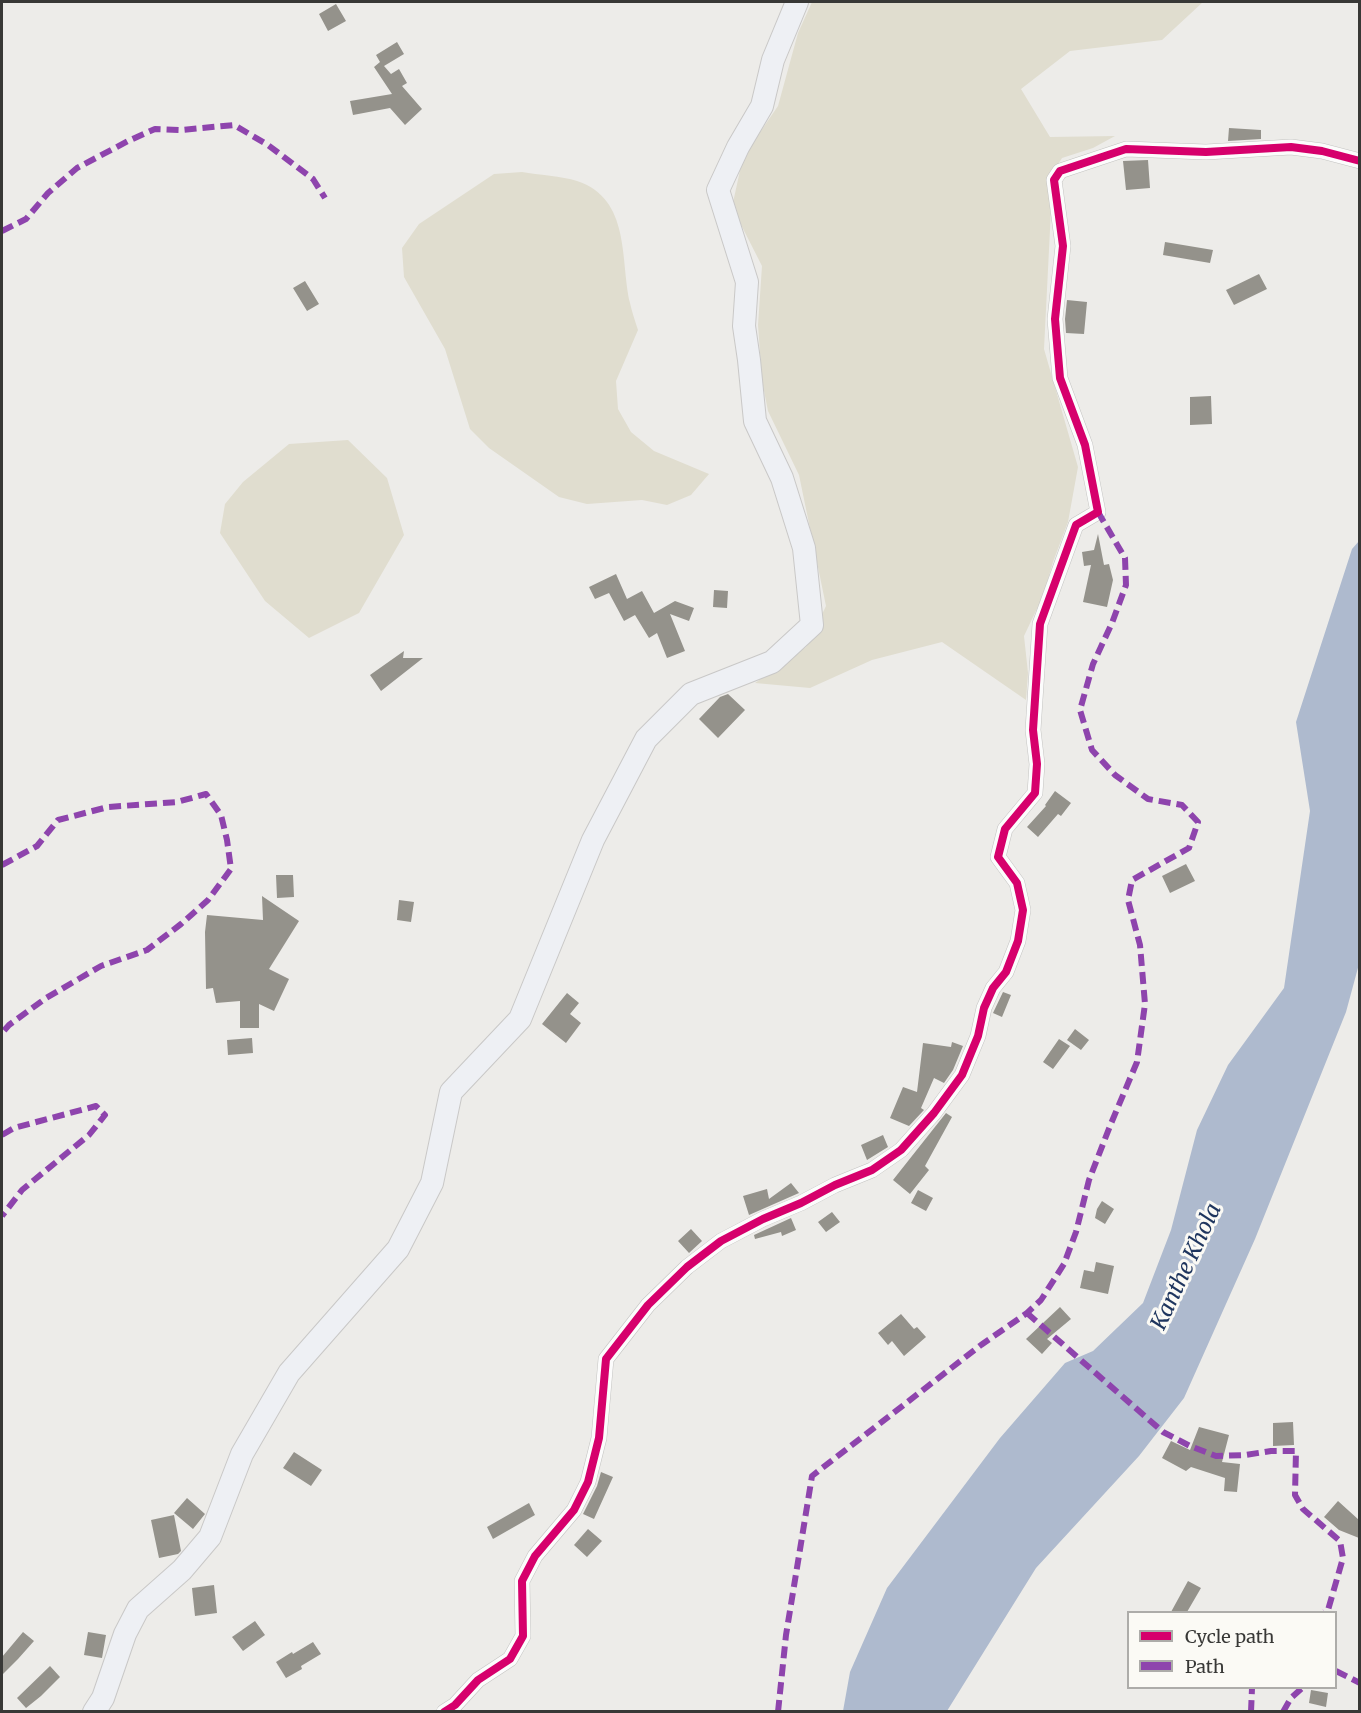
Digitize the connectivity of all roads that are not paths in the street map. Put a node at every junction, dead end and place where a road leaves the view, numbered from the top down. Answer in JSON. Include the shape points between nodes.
{"nodes":[{"id":1,"x":797,"y":2,"type":"edge"},
{"id":2,"x":1359,"y":161,"type":"edge"},
{"id":3,"x":94,"y":1712,"type":"edge"},
{"id":4,"x":444,"y":1712,"type":"edge"}],
"edges":[{"from":1,"to":3,"type":"main road","via":[[773,60],[762,106],[718,190],[747,282],[744,326],[755,421],[782,478],[804,548],[812,625],[772,662],[691,694],[646,739],[593,840],[520,1019],[451,1092],[432,1183],[398,1249],[289,1373],[242,1454],[210,1537],[182,1570],[138,1609]]},
{"from":2,"to":4,"type":"street","via":[[1291,147],[1206,152],[1126,149],[1060,171],[1054,180],[1063,246],[1055,319],[1060,378],[1085,445],[1098,512],[1076,525],[1040,624],[1033,730],[1035,793],[1005,829],[999,857],[1017,883],[1023,910],[1018,942],[1006,972],[984,1008],[978,1036],[962,1075],[902,1150],[872,1170],[721,1241],[648,1305],[606,1359],[599,1438],[588,1482],[574,1510],[535,1556],[522,1581],[523,1636],[510,1659],[478,1680]]}]}
